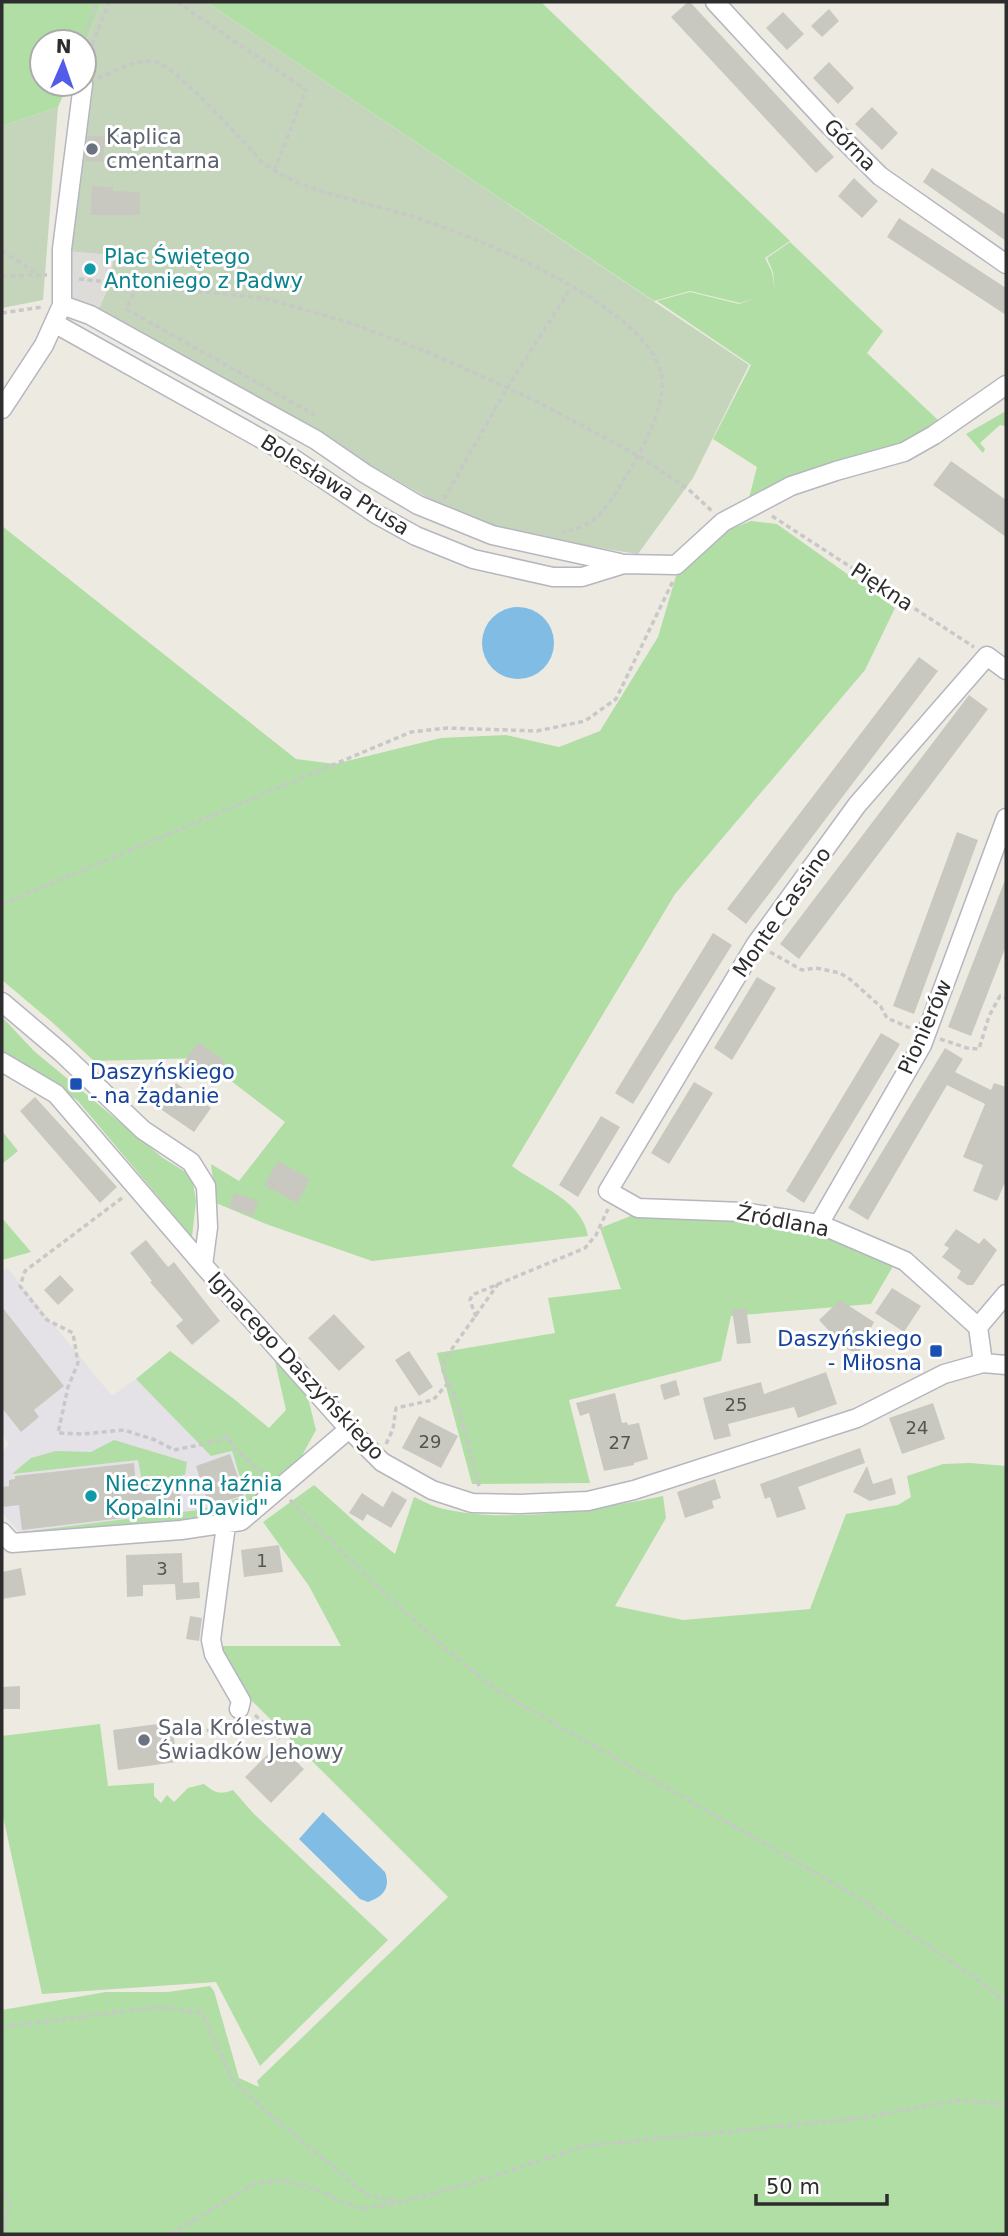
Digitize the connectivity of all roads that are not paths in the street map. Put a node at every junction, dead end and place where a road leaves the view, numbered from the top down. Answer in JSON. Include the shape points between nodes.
{"nodes":[{"id":1,"x":715,"y":2,"type":"edge"},
{"id":2,"x":87,"y":98,"type":"edge"},
{"id":3,"x":1006,"y":264,"type":"edge"},
{"id":4,"x":62,"y":305,"type":"junction"},
{"id":5,"x":54,"y":323,"type":"junction"},
{"id":6,"x":1006,"y":385,"type":"edge"},
{"id":7,"x":2,"y":410,"type":"edge"},
{"id":8,"x":624,"y":564,"type":"junction"},
{"id":9,"x":1006,"y":670,"type":"edge"},
{"id":10,"x":1006,"y":818,"type":"edge"},
{"id":11,"x":2,"y":1002,"type":"edge"},
{"id":12,"x":2,"y":1062,"type":"edge"},
{"id":13,"x":612,"y":1193,"type":"joint"},
{"id":14,"x":819,"y":1224,"type":"junction"},
{"id":15,"x":203,"y":1265,"type":"junction"},
{"id":16,"x":1006,"y":1294,"type":"edge"},
{"id":17,"x":978,"y":1327,"type":"junction"},
{"id":18,"x":983,"y":1363,"type":"junction"},
{"id":19,"x":1006,"y":1365,"type":"edge"},
{"id":20,"x":349,"y":1429,"type":"junction"},
{"id":21,"x":226,"y":1525,"type":"junction"},
{"id":22,"x":3,"y":1536,"type":"edge"},
{"id":23,"x":240,"y":1705,"type":"road end"}],
"edges":[{"from":1,"to":3,"type":"street","name":"Górna","via":[[880,176]]},
{"from":2,"to":4,"type":"street","via":[[62,249]]},
{"from":4,"to":5,"type":"street"},
{"from":4,"to":8,"type":"street","via":[[90,315],[316,440],[418,505],[492,535]]},
{"from":5,"to":7,"type":"street"},
{"from":5,"to":8,"type":"street","name":"Bolesława Prusa","via":[[276,447],[416,536],[473,559],[553,577],[582,577]]},
{"from":6,"to":8,"type":"street","name":"Bolesława Prusa","via":[[904,452],[802,482],[723,522],[676,565]]},
{"from":9,"to":13,"type":"street","name":"Monte Cassino","via":[[987,656],[857,805],[755,944]]},
{"from":10,"to":14,"type":"street","name":"Pionierów","via":[[922,1045]]},
{"from":11,"to":15,"type":"street","name":"Ignacego Daszyńskiego","via":[[143,1130],[191,1162],[206,1186],[208,1227]]},
{"from":12,"to":15,"type":"street","via":[[56,1094]]},
{"from":13,"to":14,"type":"street","name":"Źródlana","via":[[638,1208],[743,1212]]},
{"from":14,"to":17,"type":"street","name":"Źródlana","via":[[905,1261]]},
{"from":15,"to":20,"type":"street","name":"Ignacego Daszyńskiego"},
{"from":16,"to":17,"type":"street"},
{"from":17,"to":18,"type":"street"},
{"from":18,"to":19,"type":"street","name":"Ignacego Daszyńskiego"},
{"from":18,"to":20,"type":"street","name":"Ignacego Daszyńskiego","via":[[944,1374],[857,1418],[806,1436],[587,1501],[472,1503],[432,1490],[379,1459]]},
{"from":20,"to":21,"type":"street","via":[[254,1512]]},
{"from":21,"to":22,"type":"street","via":[[12,1543]]},
{"from":21,"to":23,"type":"street","via":[[211,1640]]}]}
